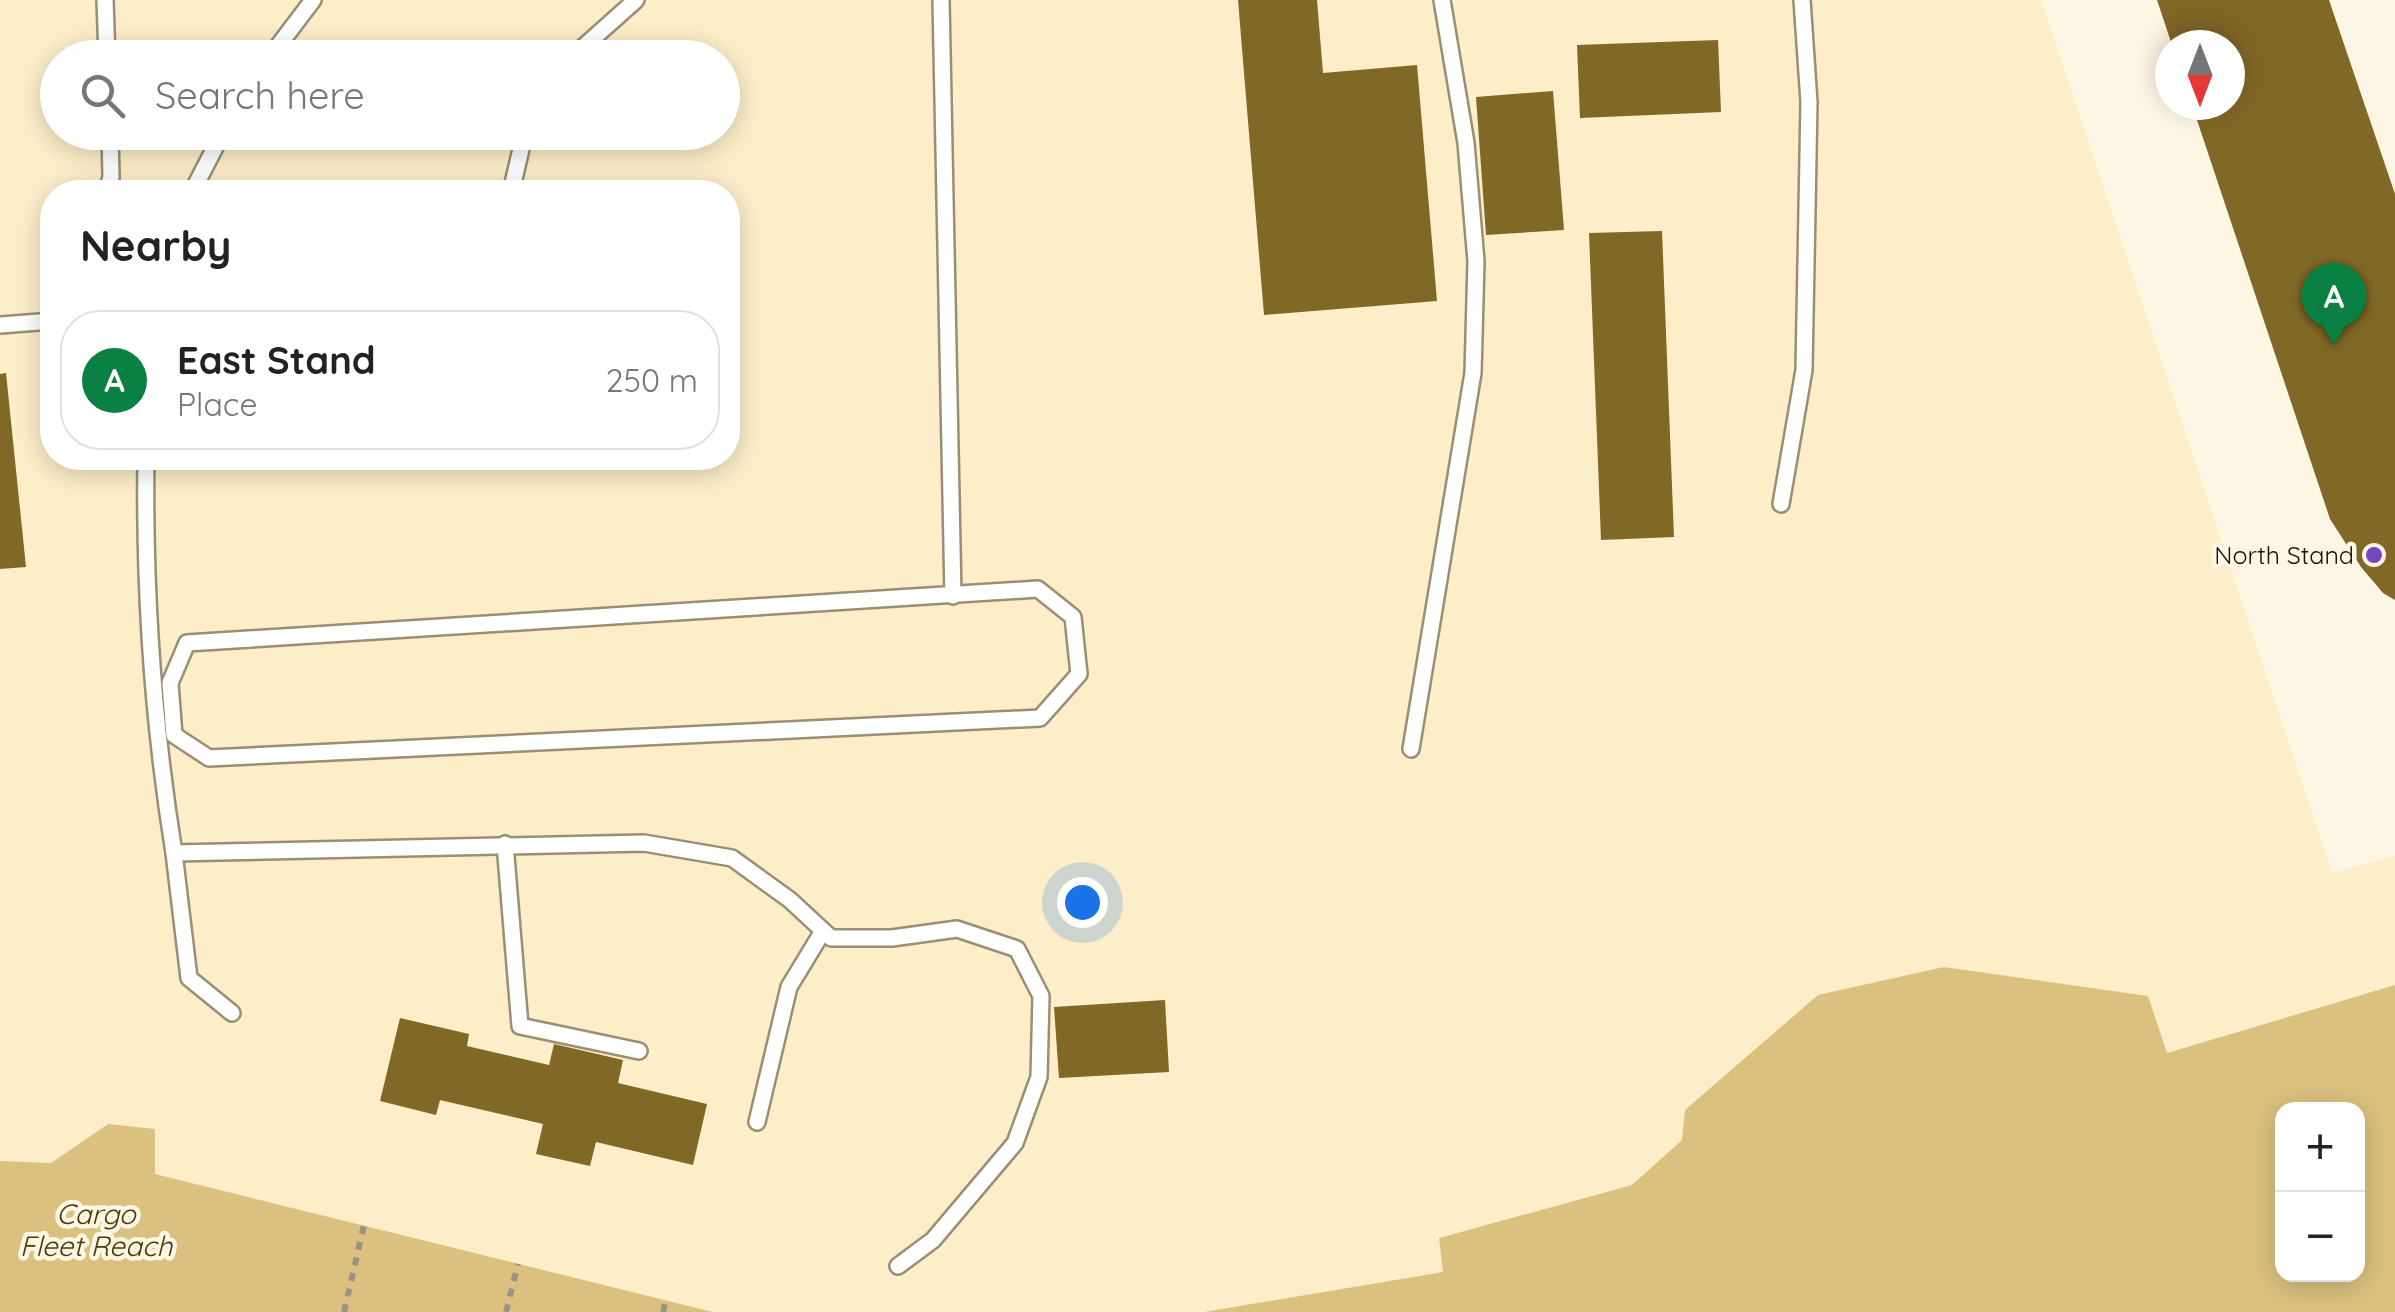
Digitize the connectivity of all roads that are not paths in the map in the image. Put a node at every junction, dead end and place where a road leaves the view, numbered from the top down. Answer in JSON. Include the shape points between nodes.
{"nodes":[{"id":1,"x":106,"y":0,"type":"edge"},
{"id":2,"x":313,"y":0,"type":"edge"},
{"id":3,"x":636,"y":0,"type":"edge"},
{"id":4,"x":941,"y":0,"type":"edge"},
{"id":5,"x":1442,"y":0,"type":"edge"},
{"id":6,"x":1802,"y":0,"type":"edge"},
{"id":7,"x":107,"y":40,"type":"edge"},
{"id":8,"x":283,"y":40,"type":"edge"},
{"id":9,"x":591,"y":40,"type":"edge"},
{"id":10,"x":110,"y":150,"type":"edge"},
{"id":11,"x":214,"y":150,"type":"edge"},
{"id":12,"x":521,"y":150,"type":"edge"},
{"id":13,"x":110,"y":180,"type":"edge"},
{"id":14,"x":198,"y":180,"type":"edge"},
{"id":15,"x":514,"y":180,"type":"edge"},
{"id":16,"x":40,"y":322,"type":"edge"},
{"id":17,"x":0,"y":325,"type":"edge"},
{"id":18,"x":146,"y":470,"type":"edge"},
{"id":19,"x":1781,"y":504,"type":"dead end"},
{"id":20,"x":953,"y":596,"type":"junction"},
{"id":21,"x":1411,"y":749,"type":"dead end"},
{"id":22,"x":505,"y":844,"type":"junction"},
{"id":23,"x":174,"y":853,"type":"junction"},
{"id":24,"x":823,"y":931,"type":"junction"},
{"id":25,"x":232,"y":1012,"type":"dead end"},
{"id":26,"x":639,"y":1051,"type":"dead end"},
{"id":27,"x":757,"y":1122,"type":"dead end"},
{"id":28,"x":898,"y":1266,"type":"dead end"}],
"edges":[{"from":1,"to":7,"type":"lane"},
{"from":2,"to":8,"type":"lane"},
{"from":3,"to":9,"type":"lane"},
{"from":4,"to":20,"type":"lane"},
{"from":5,"to":21,"type":"lane","via":[[1475,242],[1473,373]]},
{"from":6,"to":19,"type":"lane","via":[[1809,102],[1804,370]]},
{"from":10,"to":13,"type":"lane"},
{"from":11,"to":14,"type":"lane"},
{"from":12,"to":15,"type":"lane"},
{"from":16,"to":17,"type":"lane"},
{"from":18,"to":23,"type":"lane","via":[[151,642]]},
{"from":20,"to":20,"type":"lane","via":[[187,643],[170,683],[174,735],[208,758],[1040,718],[1078,674],[1073,618],[1038,589]]},
{"from":22,"to":23,"type":"lane"},
{"from":22,"to":24,"type":"lane","via":[[644,842],[732,858]]},
{"from":22,"to":26,"type":"lane","via":[[520,1026]]},
{"from":23,"to":25,"type":"lane","via":[[190,978]]},
{"from":24,"to":27,"type":"lane","via":[[790,986]]},
{"from":24,"to":28,"type":"lane","via":[[831,938],[892,938],[957,930],[1016,949],[1041,996],[1039,1077],[1015,1143],[933,1240]]}]}
